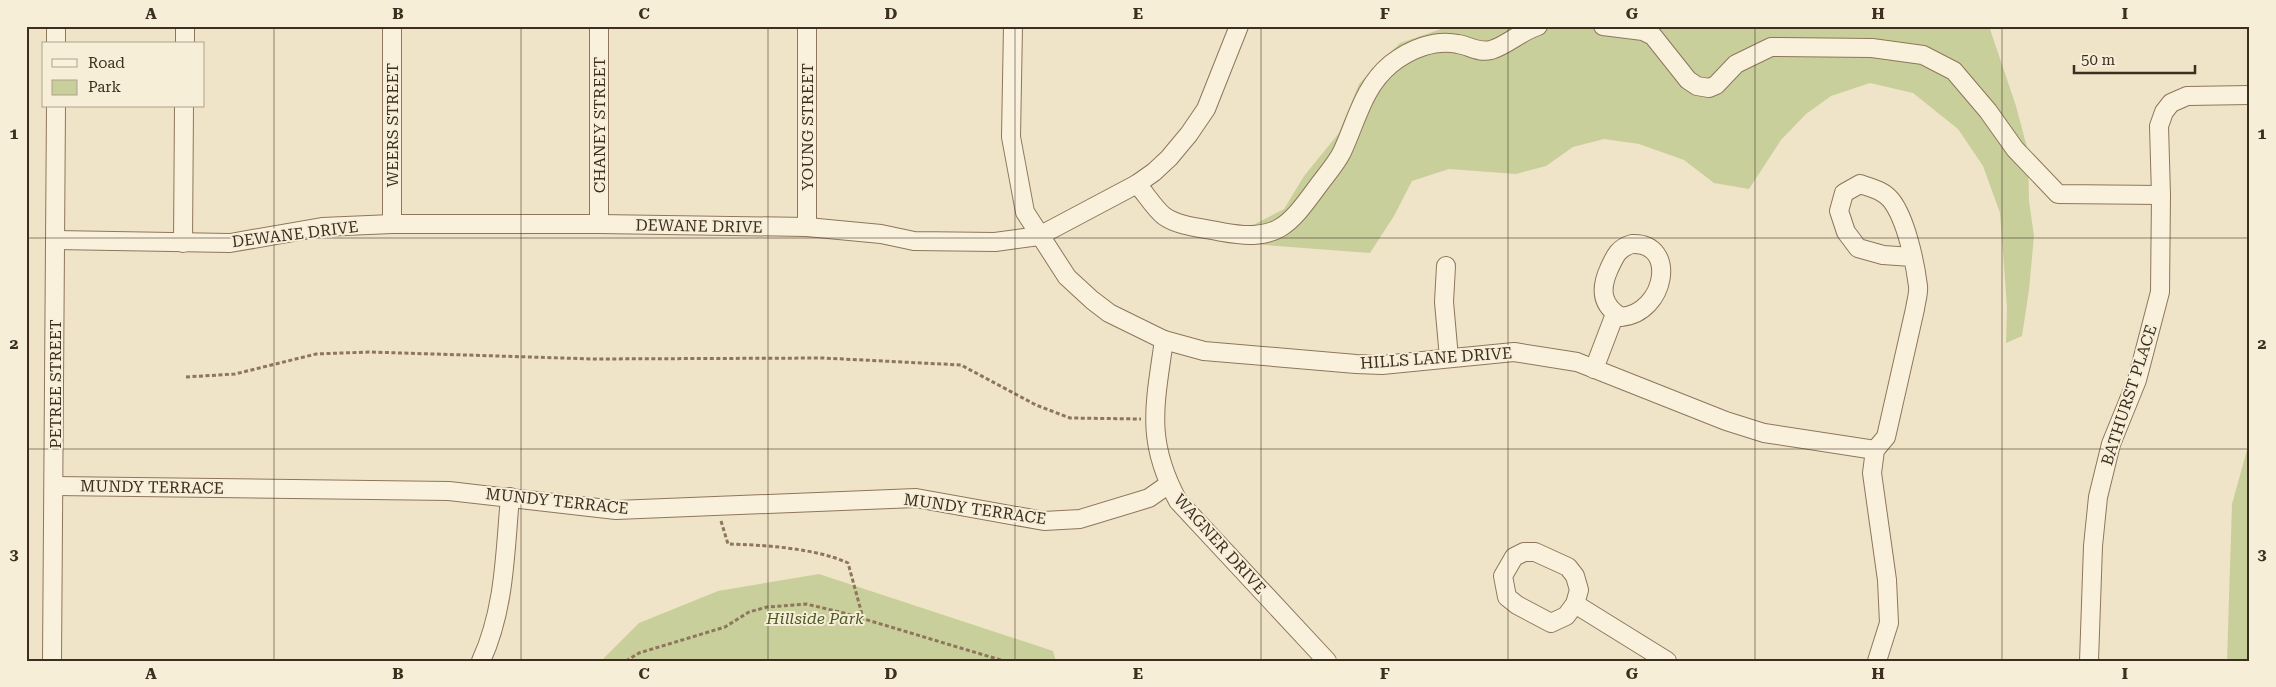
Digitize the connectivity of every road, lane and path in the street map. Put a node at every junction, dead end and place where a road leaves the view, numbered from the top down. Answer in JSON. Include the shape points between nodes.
{"nodes":[{"id":1,"x":56,"y":26,"type":"edge"},
{"id":2,"x":185,"y":26,"type":"edge"},
{"id":3,"x":392,"y":26,"type":"edge"},
{"id":4,"x":599,"y":26,"type":"edge"},
{"id":5,"x":807,"y":26,"type":"edge"},
{"id":6,"x":1013,"y":26,"type":"edge"},
{"id":7,"x":1239,"y":26,"type":"edge"},
{"id":8,"x":1538,"y":26,"type":"edge"},
{"id":9,"x":1603,"y":26,"type":"edge"},
{"id":10,"x":56,"y":42,"type":"edge"},
{"id":11,"x":185,"y":42,"type":"edge"},
{"id":12,"x":2250,"y":95,"type":"edge"},
{"id":13,"x":56,"y":108,"type":"edge"},
{"id":14,"x":184,"y":108,"type":"edge"},
{"id":15,"x":1137,"y":184,"type":"junction"},
{"id":16,"x":2161,"y":195,"type":"junction"},
{"id":17,"x":392,"y":224,"type":"junction"},
{"id":18,"x":599,"y":224,"type":"junction"},
{"id":19,"x":807,"y":227,"type":"junction"},
{"id":20,"x":1039,"y":236,"type":"junction"},
{"id":21,"x":56,"y":240,"type":"junction"},
{"id":22,"x":183,"y":243,"type":"junction"},
{"id":23,"x":1912,"y":257,"type":"junction"},
{"id":24,"x":1446,"y":266,"type":"dead end"},
{"id":25,"x":1615,"y":314,"type":"dead end"},
{"id":26,"x":1164,"y":340,"type":"junction"},
{"id":27,"x":1449,"y":358,"type":"junction"},
{"id":28,"x":1594,"y":369,"type":"junction"},
{"id":29,"x":186,"y":377,"type":"dead end"},
{"id":30,"x":1154,"y":420,"type":"junction"},
{"id":31,"x":1875,"y":450,"type":"junction"},
{"id":32,"x":1169,"y":484,"type":"junction"},
{"id":33,"x":55,"y":486,"type":"junction"},
{"id":34,"x":510,"y":497,"type":"junction"},
{"id":35,"x":717,"y":506,"type":"junction"},
{"id":36,"x":1575,"y":604,"type":"junction"},
{"id":37,"x":863,"y":618,"type":"junction"},
{"id":38,"x":52,"y":661,"type":"edge"},
{"id":39,"x":481,"y":661,"type":"edge"},
{"id":40,"x":626,"y":661,"type":"edge"},
{"id":41,"x":1004,"y":661,"type":"edge"},
{"id":42,"x":1327,"y":661,"type":"edge"},
{"id":43,"x":1667,"y":661,"type":"edge"},
{"id":44,"x":1877,"y":661,"type":"edge"},
{"id":45,"x":2089,"y":661,"type":"edge"}],
"edges":[{"from":1,"to":10,"type":"street"},
{"from":2,"to":11,"type":"street"},
{"from":3,"to":17,"type":"street","name":"WEERS STREET"},
{"from":4,"to":18,"type":"street","name":"CHANEY STREET"},
{"from":5,"to":19,"type":"street","name":"YOUNG STREET"},
{"from":6,"to":20,"type":"street","via":[[1011,137],[1025,212]]},
{"from":7,"to":15,"type":"street","name":"DEWANE DRIVE","via":[[1201,117],[1169,158]]},
{"from":8,"to":15,"type":"street","via":[[1490,50],[1479,51],[1459,44],[1431,44],[1418,47],[1394,62],[1381,72],[1368,91],[1342,153],[1307,202],[1284,227],[1267,234],[1226,232],[1180,223],[1164,216]]},
{"from":9,"to":16,"type":"street","via":[[1643,31],[1653,36],[1688,80],[1708,88],[1716,85],[1736,64],[1771,47],[1872,48],[1924,55],[1954,71],[2016,149],[2058,194]]},
{"from":12,"to":16,"type":"street","name":"BATHURST PLACE","via":[[2187,96],[2171,103],[2159,126]]},
{"from":13,"to":21,"type":"street","name":"PETREE STREET"},
{"from":14,"to":22,"type":"street"},
{"from":15,"to":20,"type":"street","name":"DEWANE DRIVE"},
{"from":16,"to":45,"type":"street","name":"BATHURST PLACE","via":[[2160,292],[2137,380],[2111,444],[2098,497]]},
{"from":17,"to":18,"type":"street","name":"DEWANE DRIVE"},
{"from":17,"to":22,"type":"street","name":"DEWANE DRIVE","via":[[322,227],[230,243]]},
{"from":18,"to":19,"type":"street","name":"DEWANE DRIVE"},
{"from":19,"to":20,"type":"street","name":"DEWANE DRIVE","via":[[881,234],[914,241],[995,242]]},
{"from":20,"to":26,"type":"street","via":[[1067,277],[1092,300],[1109,313]]},
{"from":21,"to":22,"type":"street","name":"DEWANE DRIVE"},
{"from":21,"to":33,"type":"street","name":"PETREE STREET"},
{"from":23,"to":23,"type":"street","via":[[1901,216],[1891,200],[1881,191],[1860,184],[1844,193],[1839,211],[1846,232],[1858,248],[1883,255]]},
{"from":23,"to":31,"type":"street","via":[[1918,288],[1915,309],[1886,437]]},
{"from":24,"to":27,"type":"street","via":[[1444,302]]},
{"from":25,"to":28,"type":"street"},
{"from":26,"to":27,"type":"street","name":"HILLS LANE DRIVE","via":[[1204,351],[1320,362],[1382,365]]},
{"from":26,"to":30,"type":"street","name":"WAGNER DRIVE"},
{"from":27,"to":28,"type":"street","name":"HILLS LANE DRIVE","via":[[1514,352],[1577,362]]},
{"from":28,"to":31,"type":"street","name":"HILLS LANE DRIVE","via":[[1726,422],[1764,433]]},
{"from":29,"to":30,"type":"path","via":[[235,374],[316,354],[369,352],[594,359],[823,358],[961,365],[1036,405],[1070,418]]},
{"from":30,"to":32,"type":"street","name":"WAGNER DRIVE","via":[[1158,451]]},
{"from":31,"to":44,"type":"street","via":[[1872,474],[1887,580],[1889,622]]},
{"from":32,"to":35,"type":"street","name":"MUNDY TERRACE","via":[[1149,498],[1080,519],[1044,521],[916,498]]},
{"from":32,"to":42,"type":"street","name":"WAGNER DRIVE","via":[[1178,501]]},
{"from":33,"to":34,"type":"street","name":"MUNDY TERRACE","via":[[449,491]]},
{"from":33,"to":38,"type":"street","name":"PETREE STREET"},
{"from":34,"to":35,"type":"street","name":"MUNDY TERRACE","via":[[616,510]]},
{"from":34,"to":39,"type":"street","via":[[498,611]]},
{"from":35,"to":37,"type":"path","via":[[728,544],[808,552],[833,556],[848,563]]},
{"from":36,"to":36,"type":"street","via":[[1579,590],[1575,576],[1568,567],[1535,552],[1524,552],[1514,557],[1503,576],[1507,597],[1517,606],[1551,623],[1566,616]]},
{"from":36,"to":43,"type":"street"},
{"from":37,"to":40,"type":"path","via":[[806,604],[767,607],[749,612],[725,627],[638,653]]},
{"from":37,"to":41,"type":"path"}]}
